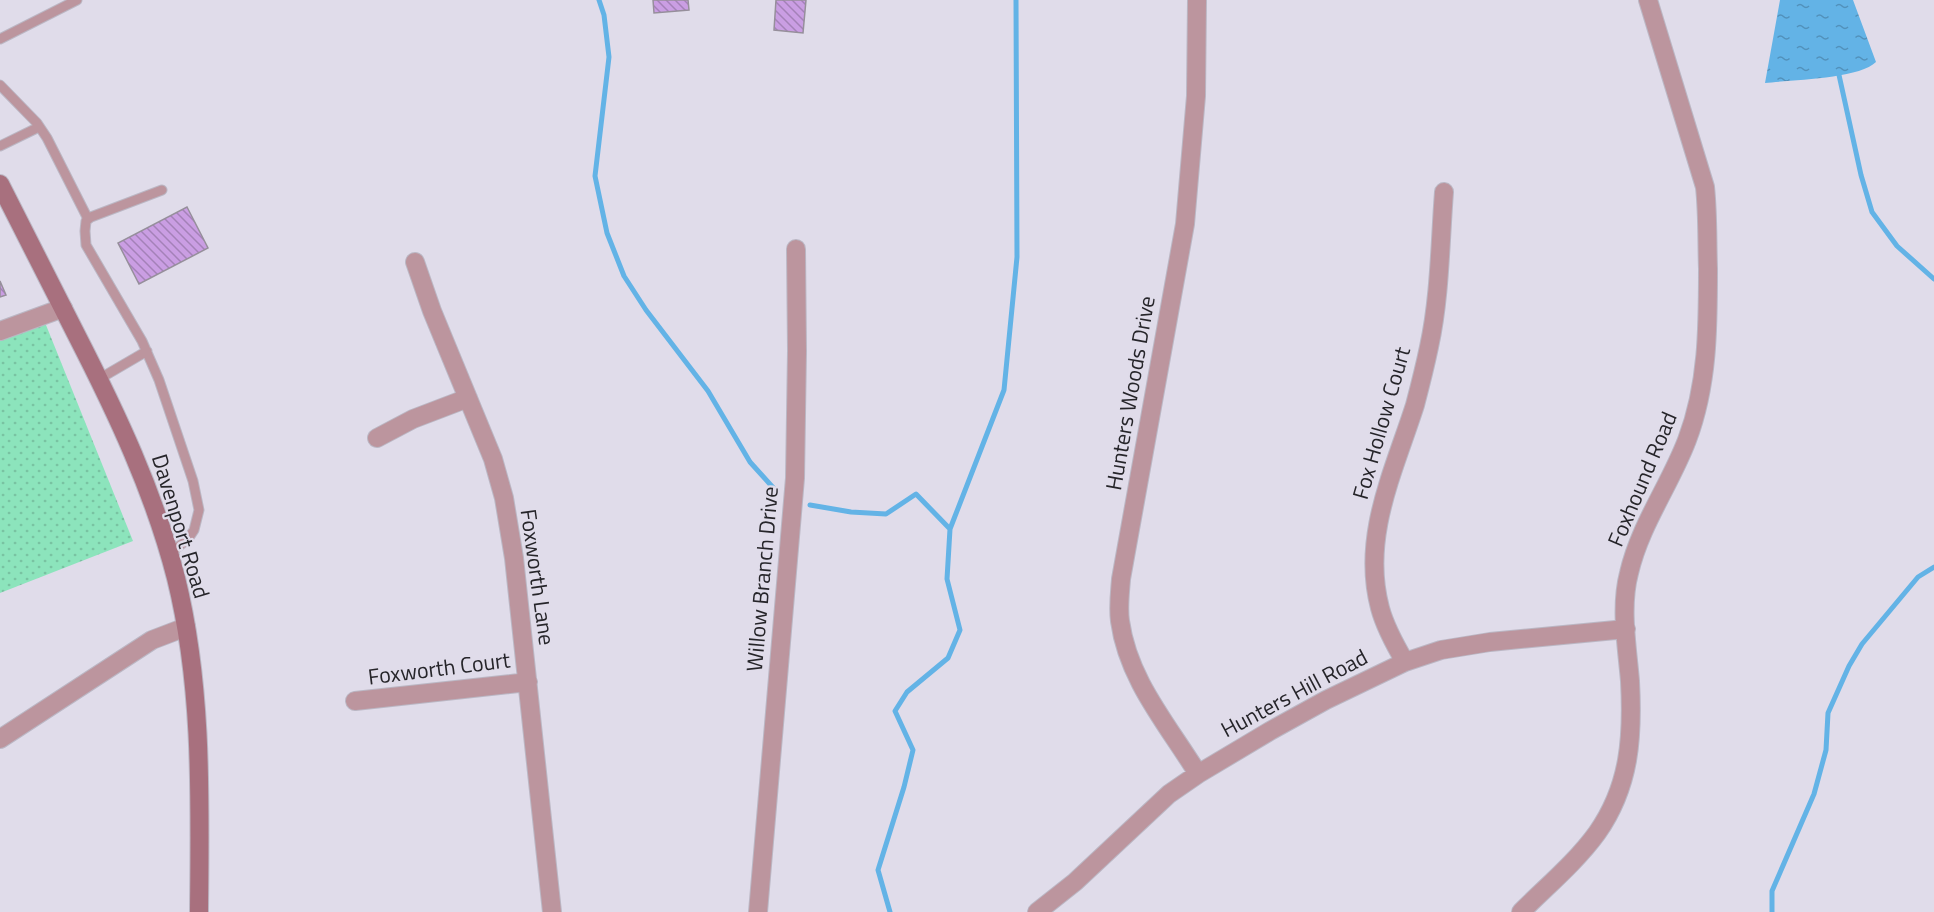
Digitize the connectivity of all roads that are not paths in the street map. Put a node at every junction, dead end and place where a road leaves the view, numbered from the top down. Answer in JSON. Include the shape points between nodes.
{"nodes":[{"id":1,"x":77,"y":0,"type":"edge"},
{"id":2,"x":1197,"y":0,"type":"edge"},
{"id":3,"x":1648,"y":0,"type":"edge"},
{"id":4,"x":0,"y":39,"type":"edge"},
{"id":5,"x":0,"y":85,"type":"edge"},
{"id":6,"x":39,"y":127,"type":"junction"},
{"id":7,"x":0,"y":146,"type":"edge"},
{"id":8,"x":0,"y":184,"type":"edge"},
{"id":9,"x":162,"y":190,"type":"dead end"},
{"id":10,"x":1444,"y":192,"type":"dead end"},
{"id":11,"x":88,"y":219,"type":"junction"},
{"id":12,"x":796,"y":249,"type":"dead end"},
{"id":13,"x":415,"y":262,"type":"dead end"},
{"id":14,"x":63,"y":308,"type":"junction"},
{"id":15,"x":0,"y":331,"type":"edge"},
{"id":16,"x":147,"y":351,"type":"junction"},
{"id":17,"x":99,"y":379,"type":"junction"},
{"id":18,"x":468,"y":398,"type":"junction"},
{"id":19,"x":377,"y":438,"type":"dead end"},
{"id":20,"x":169,"y":554,"type":"junction"},
{"id":21,"x":186,"y":627,"type":"junction"},
{"id":22,"x":1626,"y":629,"type":"junction"},
{"id":23,"x":1405,"y":662,"type":"junction"},
{"id":24,"x":528,"y":682,"type":"junction"},
{"id":25,"x":355,"y":701,"type":"dead end"},
{"id":26,"x":0,"y":740,"type":"edge"},
{"id":27,"x":1198,"y":774,"type":"junction"},
{"id":28,"x":199,"y":912,"type":"edge"},
{"id":29,"x":552,"y":912,"type":"edge"},
{"id":30,"x":758,"y":912,"type":"edge"},
{"id":31,"x":1037,"y":912,"type":"edge"},
{"id":32,"x":1521,"y":912,"type":"edge"}],
"edges":[{"from":1,"to":4,"type":"lane"},
{"from":2,"to":27,"type":"street","name":"Hunters Woods Drive","via":[[1196,96],[1185,224],[1119,605],[1123,639],[1134,670]]},
{"from":3,"to":22,"type":"street","name":"Foxhound Road","via":[[1705,187],[1708,303],[1701,396],[1686,442],[1633,554],[1625,592]]},
{"from":5,"to":6,"type":"lane"},
{"from":6,"to":7,"type":"lane"},
{"from":6,"to":11,"type":"lane"},
{"from":8,"to":14,"type":"street","name":"Davenport Road"},
{"from":9,"to":11,"type":"lane"},
{"from":10,"to":23,"type":"street","name":"Fox Hollow Court","via":[[1430,345],[1384,497],[1374,551],[1381,611]]},
{"from":11,"to":16,"type":"lane","via":[[84,231],[86,245]]},
{"from":12,"to":30,"type":"street","name":"Willow Branch Drive","via":[[795,478]]},
{"from":13,"to":18,"type":"street","name":"Foxworth Lane"},
{"from":14,"to":15,"type":"street"},
{"from":14,"to":17,"type":"street","name":"Davenport Road"},
{"from":16,"to":17,"type":"lane"},
{"from":16,"to":20,"type":"lane","via":[[193,481],[199,510],[195,530]]},
{"from":17,"to":20,"type":"street","name":"Davenport Road","via":[[132,450]]},
{"from":18,"to":19,"type":"street"},
{"from":18,"to":24,"type":"street","name":"Foxworth Lane","via":[[504,498]]},
{"from":20,"to":21,"type":"street","name":"Davenport Road"},
{"from":21,"to":26,"type":"street","via":[[152,640]]},
{"from":21,"to":28,"type":"street","name":"Davenport Road","via":[[199,755]]},
{"from":22,"to":23,"type":"street","name":"Hunters Hill Road","via":[[1490,642],[1441,650]]},
{"from":22,"to":32,"type":"street","name":"Foxhound Road","via":[[1632,717],[1630,747],[1618,795],[1609,815],[1584,849]]},
{"from":23,"to":27,"type":"street","name":"Hunters Hill Road","via":[[1326,700]]},
{"from":24,"to":25,"type":"street","name":"Foxworth Court"},
{"from":24,"to":29,"type":"street","name":"Foxworth Lane"},
{"from":27,"to":31,"type":"street","name":"Hunters Hill Road","via":[[1169,794]]}]}
